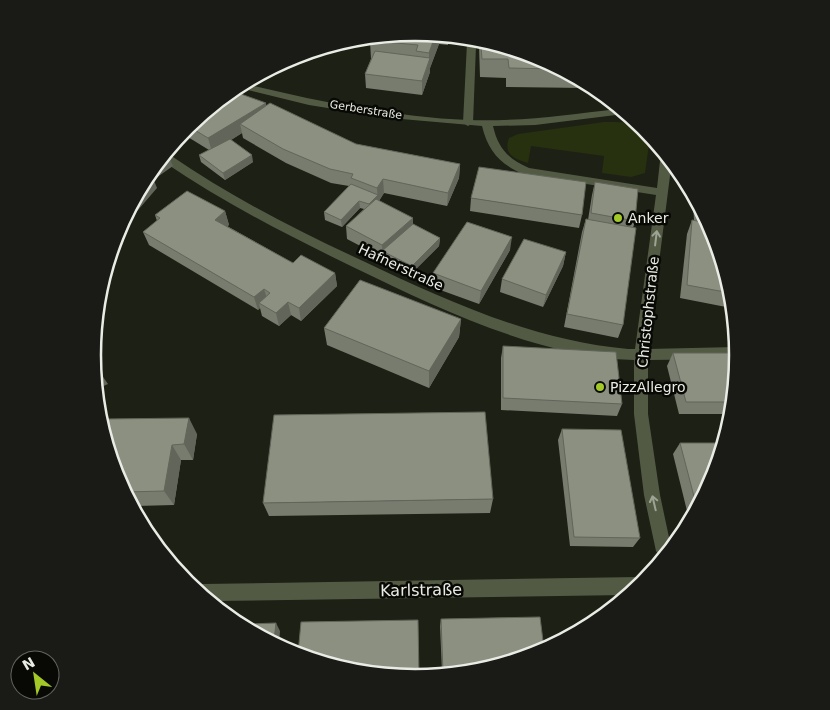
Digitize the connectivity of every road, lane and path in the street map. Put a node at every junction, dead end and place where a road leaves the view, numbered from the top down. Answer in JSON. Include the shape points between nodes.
{"nodes":[{"id":1,"x":471,"y":46,"type":"edge"},
{"id":2,"x":251,"y":88,"type":"edge"},
{"id":3,"x":614,"y":113,"type":"edge"},
{"id":4,"x":468,"y":123,"type":"junction"},
{"id":5,"x":487,"y":124,"type":"junction"},
{"id":6,"x":169,"y":160,"type":"edge"},
{"id":7,"x":665,"y":166,"type":"edge"},
{"id":8,"x":661,"y":192,"type":"junction"},
{"id":9,"x":729,"y":352,"type":"edge"},
{"id":10,"x":641,"y":354,"type":"junction"},
{"id":11,"x":663,"y":547,"type":"edge"},
{"id":12,"x":627,"y":586,"type":"edge"},
{"id":13,"x":212,"y":594,"type":"edge"}],
"edges":[{"from":1,"to":4,"type":"street"},
{"from":2,"to":4,"type":"street","name":"Gerberstraße","via":[[390,115]]},
{"from":3,"to":5,"type":"street","name":"Gerberstraße"},
{"from":4,"to":5,"type":"street","name":"Gerberstraße"},
{"from":5,"to":8,"type":"street","via":[[491,143],[500,155],[527,171]]},
{"from":6,"to":10,"type":"street","name":"Hafnerstraße","via":[[212,189],[420,294],[529,336],[595,351]]},
{"from":7,"to":8,"type":"street","name":"Christophstraße"},
{"from":10,"to":8,"type":"street","name":"Christophstraße","one_way":true},
{"from":9,"to":10,"type":"street","name":"Hafnerstraße"},
{"from":11,"to":10,"type":"street","name":"Christophstraße","one_way":true,"via":[[641,414]]},
{"from":12,"to":13,"type":"street","name":"Karlstraße"}]}
